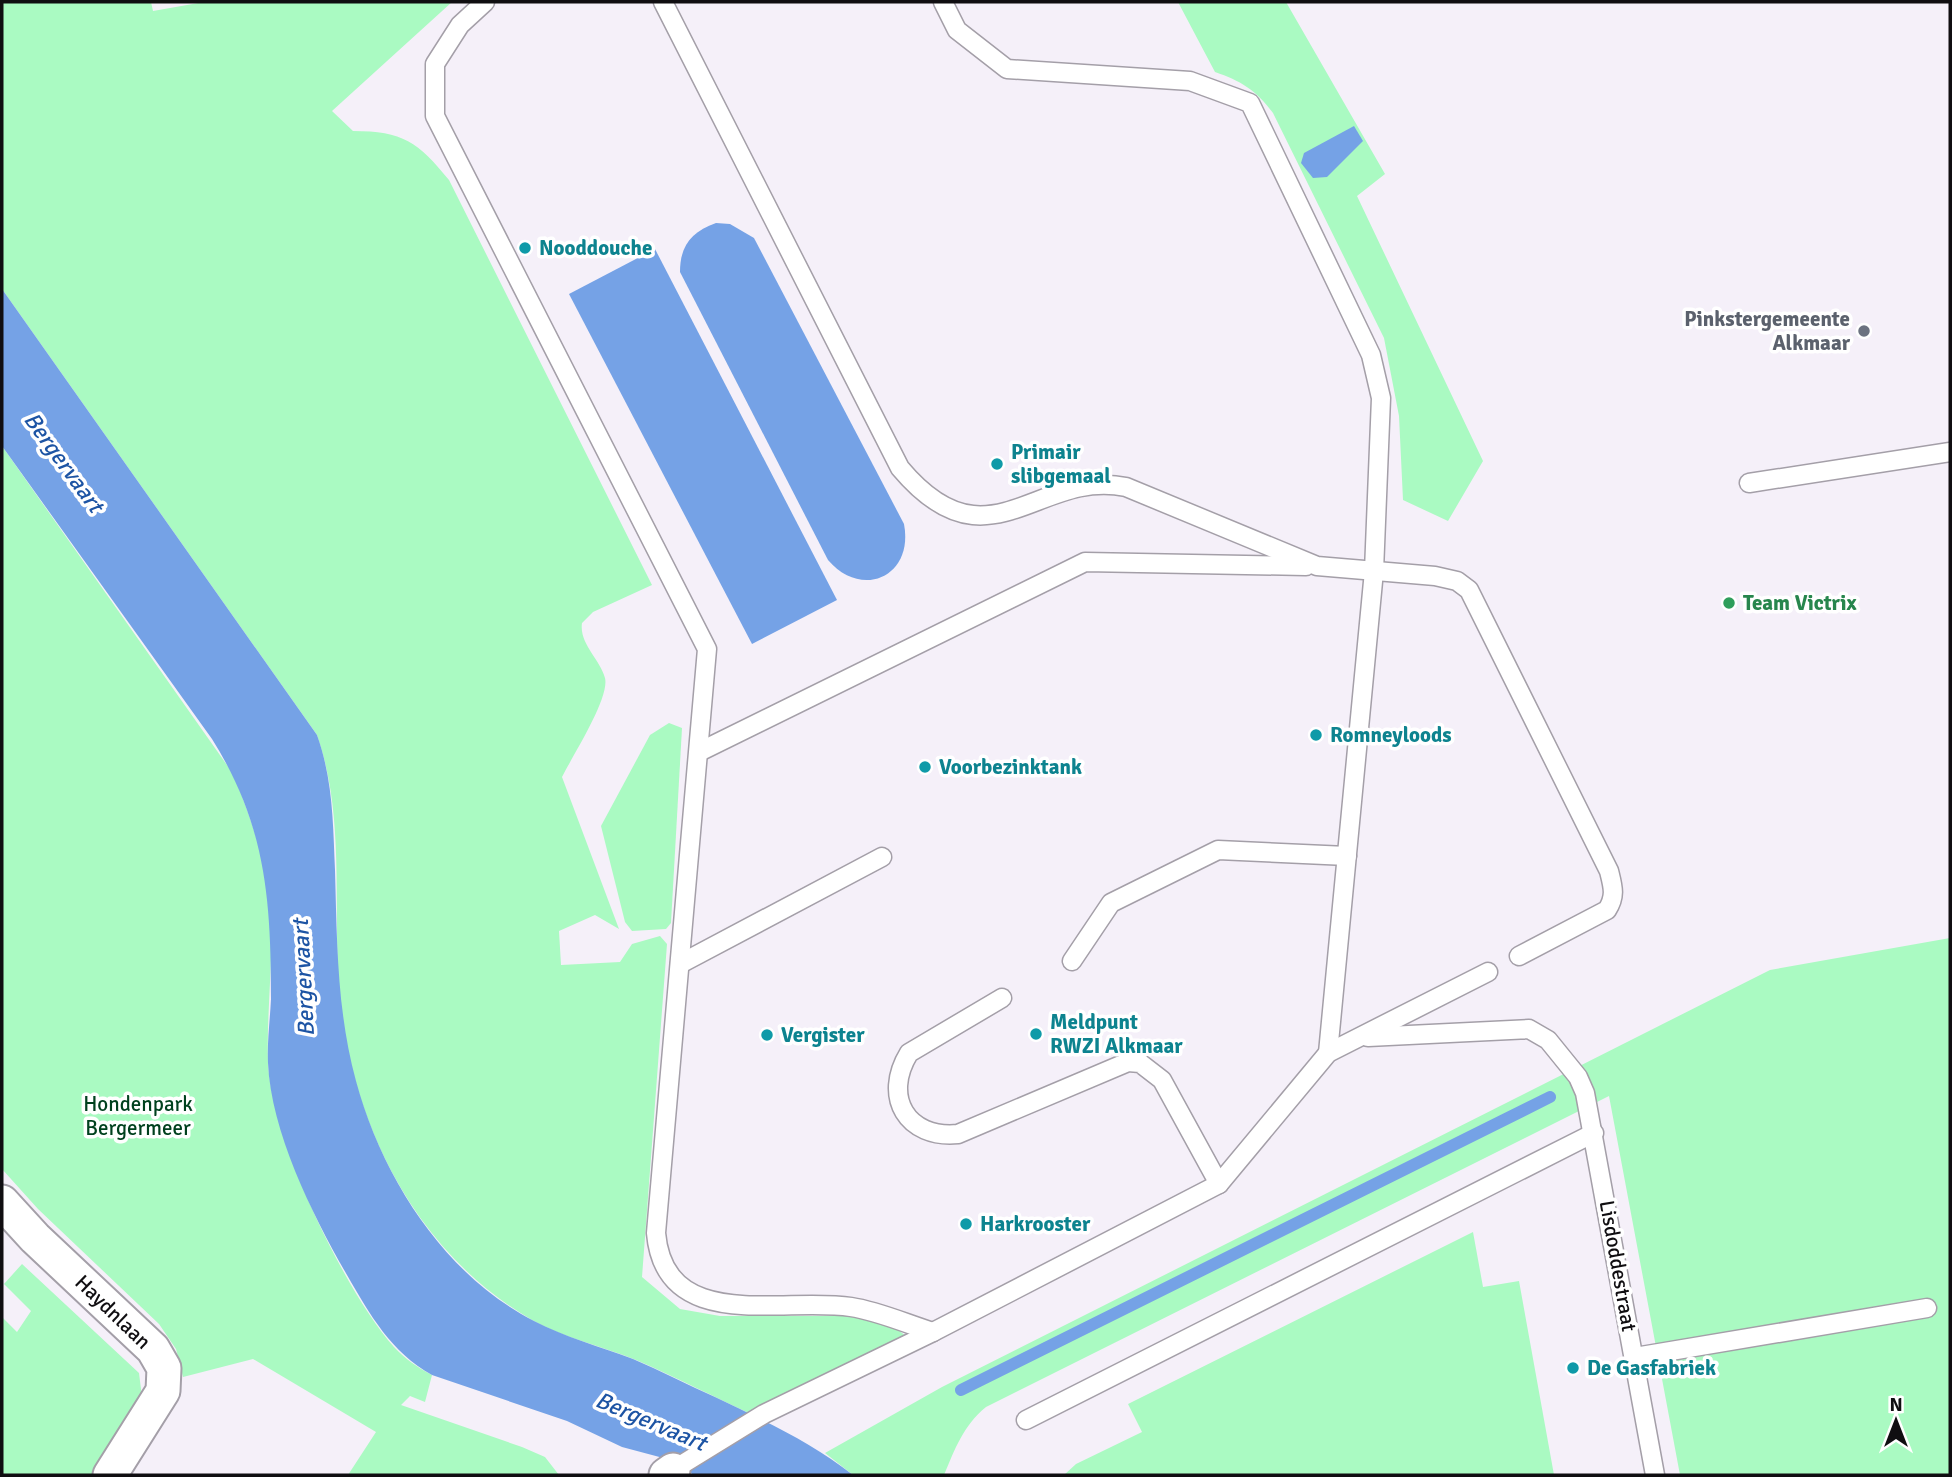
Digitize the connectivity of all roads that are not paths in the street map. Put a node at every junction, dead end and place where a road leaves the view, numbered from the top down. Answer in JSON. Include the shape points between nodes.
{"nodes":[{"id":1,"x":485,"y":2,"type":"edge"},
{"id":2,"x":663,"y":2,"type":"edge"},
{"id":3,"x":943,"y":2,"type":"edge"},
{"id":4,"x":1950,"y":452,"type":"edge"},
{"id":5,"x":1749,"y":484,"type":"dead end"},
{"id":6,"x":1317,"y":566,"type":"junction"},
{"id":7,"x":1374,"y":571,"type":"junction"},
{"id":8,"x":699,"y":752,"type":"junction"},
{"id":9,"x":1347,"y":856,"type":"junction"},
{"id":10,"x":882,"y":857,"type":"dead end"},
{"id":11,"x":1519,"y":956,"type":"dead end"},
{"id":12,"x":1072,"y":961,"type":"dead end"},
{"id":13,"x":680,"y":964,"type":"junction"},
{"id":14,"x":1488,"y":972,"type":"dead end"},
{"id":15,"x":1002,"y":998,"type":"dead end"},
{"id":16,"x":1359,"y":1038,"type":"junction"},
{"id":17,"x":1328,"y":1054,"type":"junction"},
{"id":18,"x":1594,"y":1133,"type":"junction"},
{"id":19,"x":1219,"y":1184,"type":"junction"},
{"id":20,"x":2,"y":1202,"type":"edge"},
{"id":21,"x":1927,"y":1308,"type":"dead end"},
{"id":22,"x":933,"y":1332,"type":"junction"},
{"id":23,"x":1635,"y":1357,"type":"junction"},
{"id":24,"x":1026,"y":1420,"type":"dead end"},
{"id":25,"x":669,"y":1473,"type":"edge"},
{"id":26,"x":110,"y":1475,"type":"edge"},
{"id":27,"x":1655,"y":1475,"type":"edge"}],
"edges":[{"from":1,"to":8,"type":"lane","via":[[460,25],[435,64],[435,116],[707,649]]},
{"from":2,"to":6,"type":"lane","via":[[900,468],[919,490],[943,506],[976,515],[1010,512],[1092,485],[1126,487]]},
{"from":3,"to":7,"type":"lane","via":[[957,30],[1007,69],[1190,81],[1250,103],[1371,355],[1381,398]]},
{"from":4,"to":5,"type":"lane"},
{"from":6,"to":7,"type":"lane"},
{"from":6,"to":8,"type":"lane","via":[[1085,562]]},
{"from":7,"to":9,"type":"lane"},
{"from":7,"to":11,"type":"lane","via":[[1435,576],[1457,581],[1469,590],[1609,871],[1614,889],[1607,910]]},
{"from":8,"to":13,"type":"lane"},
{"from":9,"to":12,"type":"lane","via":[[1218,850],[1111,903]]},
{"from":9,"to":17,"type":"lane"},
{"from":10,"to":13,"type":"lane"},
{"from":13,"to":22,"type":"lane","via":[[656,1234],[657,1255],[669,1275],[690,1293],[716,1304],[851,1307]]},
{"from":14,"to":16,"type":"lane"},
{"from":15,"to":19,"type":"lane","via":[[909,1054],[897,1085],[899,1101],[916,1125],[944,1136],[958,1134],[1129,1062],[1140,1063],[1162,1080]]},
{"from":16,"to":17,"type":"lane"},
{"from":16,"to":18,"type":"lane","name":"Lisdoddestraat","via":[[1529,1029],[1548,1040],[1578,1077]]},
{"from":17,"to":19,"type":"lane"},
{"from":18,"to":23,"type":"lane","name":"Lisdoddestraat"},
{"from":18,"to":24,"type":"lane"},
{"from":19,"to":22,"type":"lane"},
{"from":20,"to":26,"type":"street","name":"Haydnlaan","via":[[153,1349],[164,1368],[163,1391]]},
{"from":21,"to":23,"type":"lane"},
{"from":22,"to":25,"type":"lane","via":[[764,1414]]},
{"from":23,"to":27,"type":"lane","name":"Lisdoddestraat"}]}
